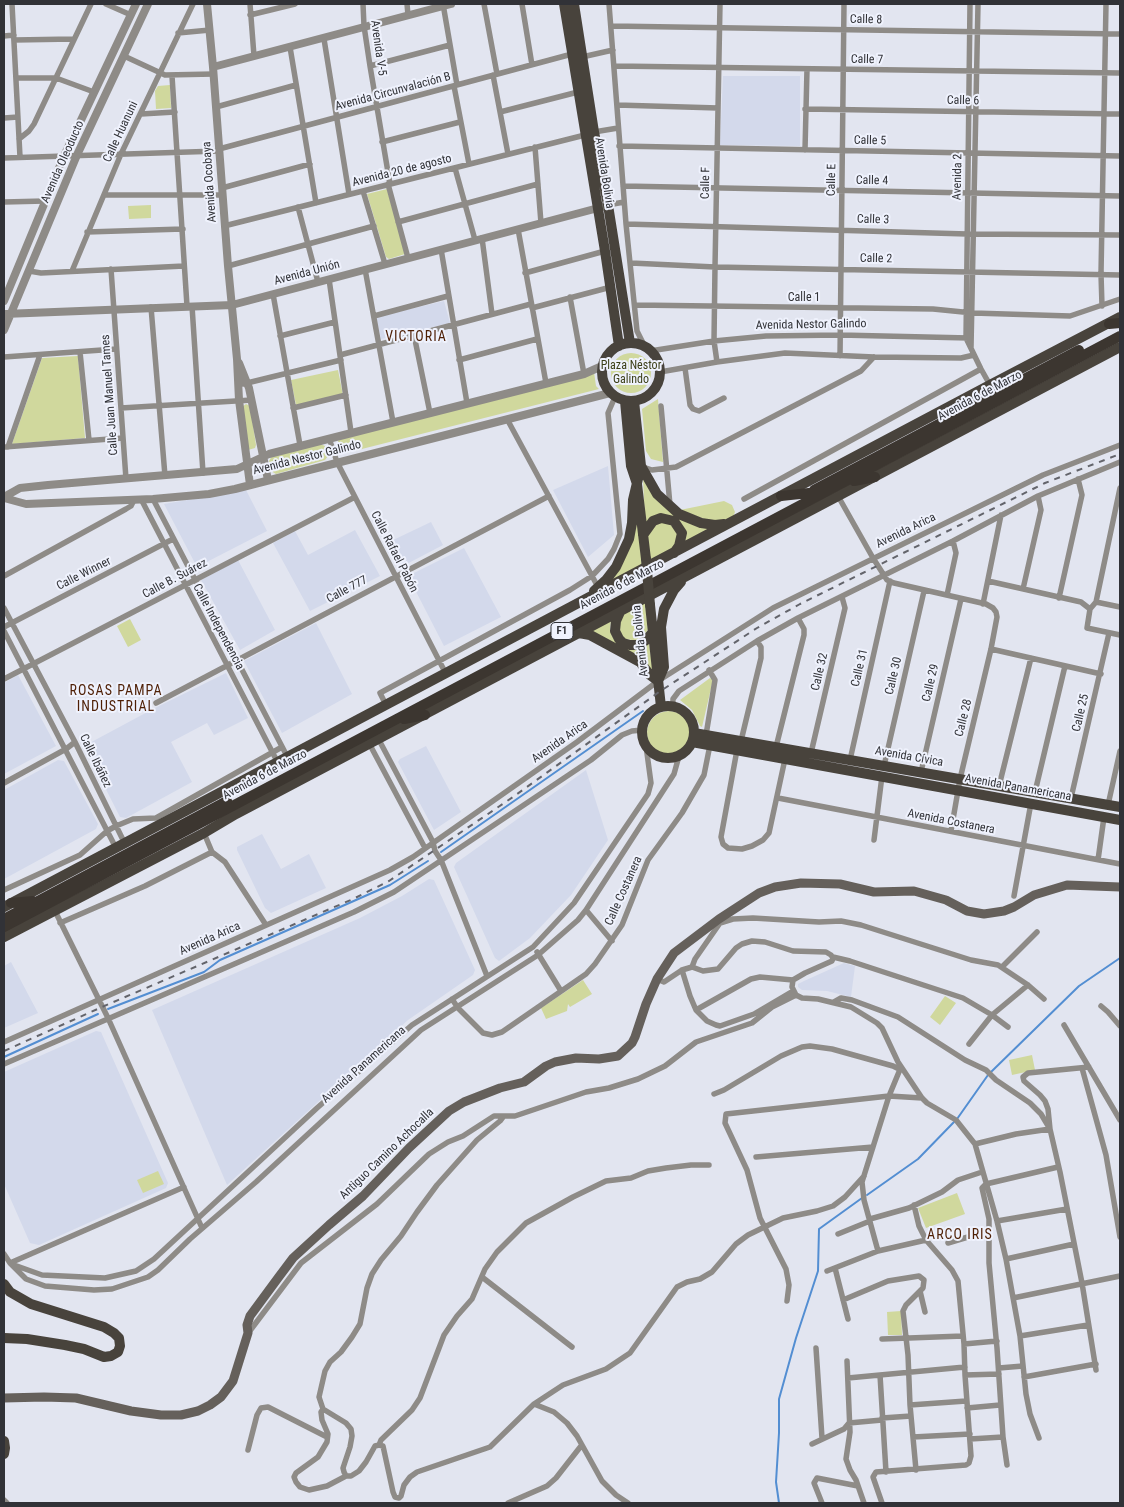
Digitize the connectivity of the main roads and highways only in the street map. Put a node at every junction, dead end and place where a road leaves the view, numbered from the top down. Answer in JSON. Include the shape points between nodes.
{"nodes":[{"id":1,"x":564,"y":4,"type":"edge"},
{"id":2,"x":574,"y":4,"type":"edge"},
{"id":3,"x":577,"y":55,"type":"junction"},
{"id":4,"x":590,"y":133,"type":"junction"},
{"id":5,"x":1120,"y":317,"type":"edge"},
{"id":6,"x":1120,"y":323,"type":"edge"},
{"id":7,"x":1108,"y":324,"type":"junction"},
{"id":8,"x":1120,"y":329,"type":"edge"},
{"id":9,"x":1120,"y":336,"type":"edge"},
{"id":10,"x":630,"y":343,"type":"junction"},
{"id":11,"x":619,"y":346,"type":"junction"},
{"id":12,"x":1120,"y":347,"type":"edge"},
{"id":13,"x":1000,"y":395,"type":"junction"},
{"id":14,"x":621,"y":398,"type":"junction"},
{"id":15,"x":641,"y":466,"type":"junction"},
{"id":16,"x":876,"y":477,"type":"junction"},
{"id":17,"x":637,"y":484,"type":"junction"},
{"id":18,"x":841,"y":484,"type":"junction"},
{"id":19,"x":809,"y":493,"type":"junction"},
{"id":20,"x":781,"y":496,"type":"junction"},
{"id":21,"x":735,"y":521,"type":"junction"},
{"id":22,"x":643,"y":535,"type":"junction"},
{"id":23,"x":674,"y":553,"type":"junction"},
{"id":24,"x":686,"y":576,"type":"junction"},
{"id":25,"x":580,"y":602,"type":"junction"},
{"id":26,"x":620,"y":612,"type":"junction"},
{"id":27,"x":653,"y":632,"type":"junction"},
{"id":28,"x":579,"y":633,"type":"junction"},
{"id":29,"x":658,"y":682,"type":"junction"},
{"id":30,"x":661,"y":707,"type":"junction"},
{"id":31,"x":425,"y":715,"type":"junction"},
{"id":32,"x":391,"y":722,"type":"junction"},
{"id":33,"x":693,"y":737,"type":"junction"},
{"id":34,"x":739,"y":746,"type":"junction"},
{"id":35,"x":883,"y":771,"type":"junction"},
{"id":36,"x":1120,"y":807,"type":"edge"},
{"id":37,"x":1120,"y":820,"type":"edge"},
{"id":38,"x":1120,"y":887,"type":"edge"},
{"id":39,"x":38,"y":900,"type":"junction"},
{"id":40,"x":7,"y":905,"type":"edge"},
{"id":41,"x":4,"y":919,"type":"edge"},
{"id":42,"x":4,"y":927,"type":"edge"},
{"id":43,"x":4,"y":937,"type":"edge"},
{"id":44,"x":4,"y":1284,"type":"edge"},
{"id":45,"x":4,"y":1338,"type":"edge"},
{"id":46,"x":4,"y":1398,"type":"edge"},
{"id":47,"x":4,"y":1442,"type":"edge"},
{"id":48,"x":4,"y":1454,"type":"edge"}],
"edges":[{"from":1,"to":3,"type":"main road","name":"Avenida Bolivia"},
{"from":2,"to":3,"type":"main road","name":"Avenida Bolivia"},
{"from":3,"to":4,"type":"main road","name":"Avenida Bolivia"},
{"from":3,"to":4,"type":"main road","name":"Avenida Bolivia","via":[[578,92]]},
{"from":4,"to":10,"type":"main road","name":"Avenida Bolivia","via":[[608,205]]},
{"from":4,"to":11,"type":"main road","name":"Avenida Bolivia","via":[[597,208]]},
{"from":5,"to":7,"type":"main road","name":"Avenida 6 de Marzo"},
{"from":6,"to":7,"type":"highway"},
{"from":7,"to":13,"type":"main road","name":"Avenida 6 de Marzo"},
{"from":8,"to":13,"type":"highway","name":"Avenida 6 de Marzo","number":"F1"},
{"from":9,"to":13,"type":"highway","name":"Avenida 6 de Marzo","number":"F1"},
{"from":10,"to":11,"type":"main road"},
{"from":10,"to":14,"type":"main road","via":[[647,349],[658,362],[660,372],[655,388],[642,399]]},
{"from":11,"to":14,"type":"main road","via":[[608,354],[602,366],[604,383]]},
{"from":12,"to":13,"type":"main road","name":"Avenida 6 de Marzo"},
{"from":13,"to":16,"type":"main road","name":"Avenida 6 de Marzo"},
{"from":13,"to":18,"type":"highway","name":"Avenida 6 de Marzo","number":"F1"},
{"from":13,"to":19,"type":"highway","name":"Avenida 6 de Marzo","number":"F1"},
{"from":13,"to":20,"type":"main road","name":"Avenida 6 de Marzo"},
{"from":14,"to":15,"type":"main road","name":"Avenida Bolivia"},
{"from":14,"to":17,"type":"main road","name":"Avenida Bolivia","via":[[631,466]]},
{"from":15,"to":17,"type":"main road","name":"Avenida Bolivia"},
{"from":15,"to":21,"type":"main road","via":[[657,494],[685,517],[715,525]]},
{"from":16,"to":18,"type":"highway"},
{"from":16,"to":24,"type":"main road","name":"Avenida 6 de Marzo"},
{"from":17,"to":22,"type":"main road","name":"Avenida Bolivia"},
{"from":17,"to":25,"type":"main road","via":[[628,539],[616,567]]},
{"from":18,"to":32,"type":"highway","name":"Avenida 6 de Marzo","number":"F1"},
{"from":19,"to":20,"type":"highway"},
{"from":19,"to":39,"type":"highway","name":"Avenida 6 de Marzo","number":"F1"},
{"from":20,"to":21,"type":"main road","name":"Avenida 6 de Marzo"},
{"from":21,"to":23,"type":"main road","name":"Avenida 6 de Marzo"},
{"from":22,"to":23,"type":"main road","via":[[653,521],[661,518],[674,521],[682,533]]},
{"from":22,"to":27,"type":"main road","name":"Avenida Bolivia","bridge":true},
{"from":23,"to":25,"type":"main road","name":"Avenida 6 de Marzo"},
{"from":24,"to":26,"type":"main road","name":"Avenida 6 de Marzo"},
{"from":24,"to":29,"type":"main road","via":[[664,609],[661,626],[664,667]]},
{"from":25,"to":40,"type":"main road","name":"Avenida 6 de Marzo"},
{"from":26,"to":27,"type":"main road","via":[[615,630],[623,643],[638,645]]},
{"from":26,"to":28,"type":"main road","name":"Avenida 6 de Marzo"},
{"from":27,"to":29,"type":"main road","name":"Avenida Bolivia"},
{"from":28,"to":29,"type":"main road","via":[[590,635],[640,662]]},
{"from":28,"to":31,"type":"main road","name":"Avenida 6 de Marzo"},
{"from":29,"to":30,"type":"main road","name":"Avenida Bolivia"},
{"from":30,"to":33,"type":"main road","via":[[673,706],[684,711],[692,721]]},
{"from":30,"to":33,"type":"main road","via":[[650,713],[642,730],[646,746],[653,753],[661,757],[679,756],[689,748]]},
{"from":31,"to":32,"type":"highway"},
{"from":31,"to":43,"type":"main road","name":"Avenida 6 de Marzo"},
{"from":32,"to":42,"type":"highway","name":"Avenida 6 de Marzo","number":"F1"},
{"from":33,"to":34,"type":"main road","name":"Avenida Cívica","via":[[706,735]]},
{"from":33,"to":34,"type":"main road","name":"Avenida Cívica","via":[[710,746]]},
{"from":34,"to":35,"type":"main road","name":"Avenida Cívica","via":[[785,759]]},
{"from":34,"to":35,"type":"main road","name":"Avenida Cívica","via":[[776,747],[812,753],[850,760]]},
{"from":35,"to":36,"type":"main road","name":"Avenida Cívica","via":[[921,772]]},
{"from":35,"to":37,"type":"main road","name":"Avenida Panamericana","via":[[958,790]]},
{"from":38,"to":46,"type":"main road","name":"Antiguo Camino Achocalla","via":[[1067,885],[1034,894],[1004,911],[984,914],[967,911],[914,890],[874,892],[840,884],[801,884],[775,887],[759,893],[674,953],[657,978],[632,1043],[618,1056],[555,1062],[524,1082],[464,1102],[410,1148],[363,1196],[293,1258],[250,1316],[233,1381],[221,1398],[198,1411],[181,1415],[131,1411],[76,1398]]},
{"from":39,"to":40,"type":"highway"},
{"from":39,"to":41,"type":"highway","name":"Avenida 6 de Marzo","number":"F1"},
{"from":44,"to":45,"type":"main road","via":[[15,1296],[31,1304],[104,1327],[119,1338],[120,1346],[118,1352],[104,1357],[65,1345]]},
{"from":47,"to":48,"type":"main road"}]}
